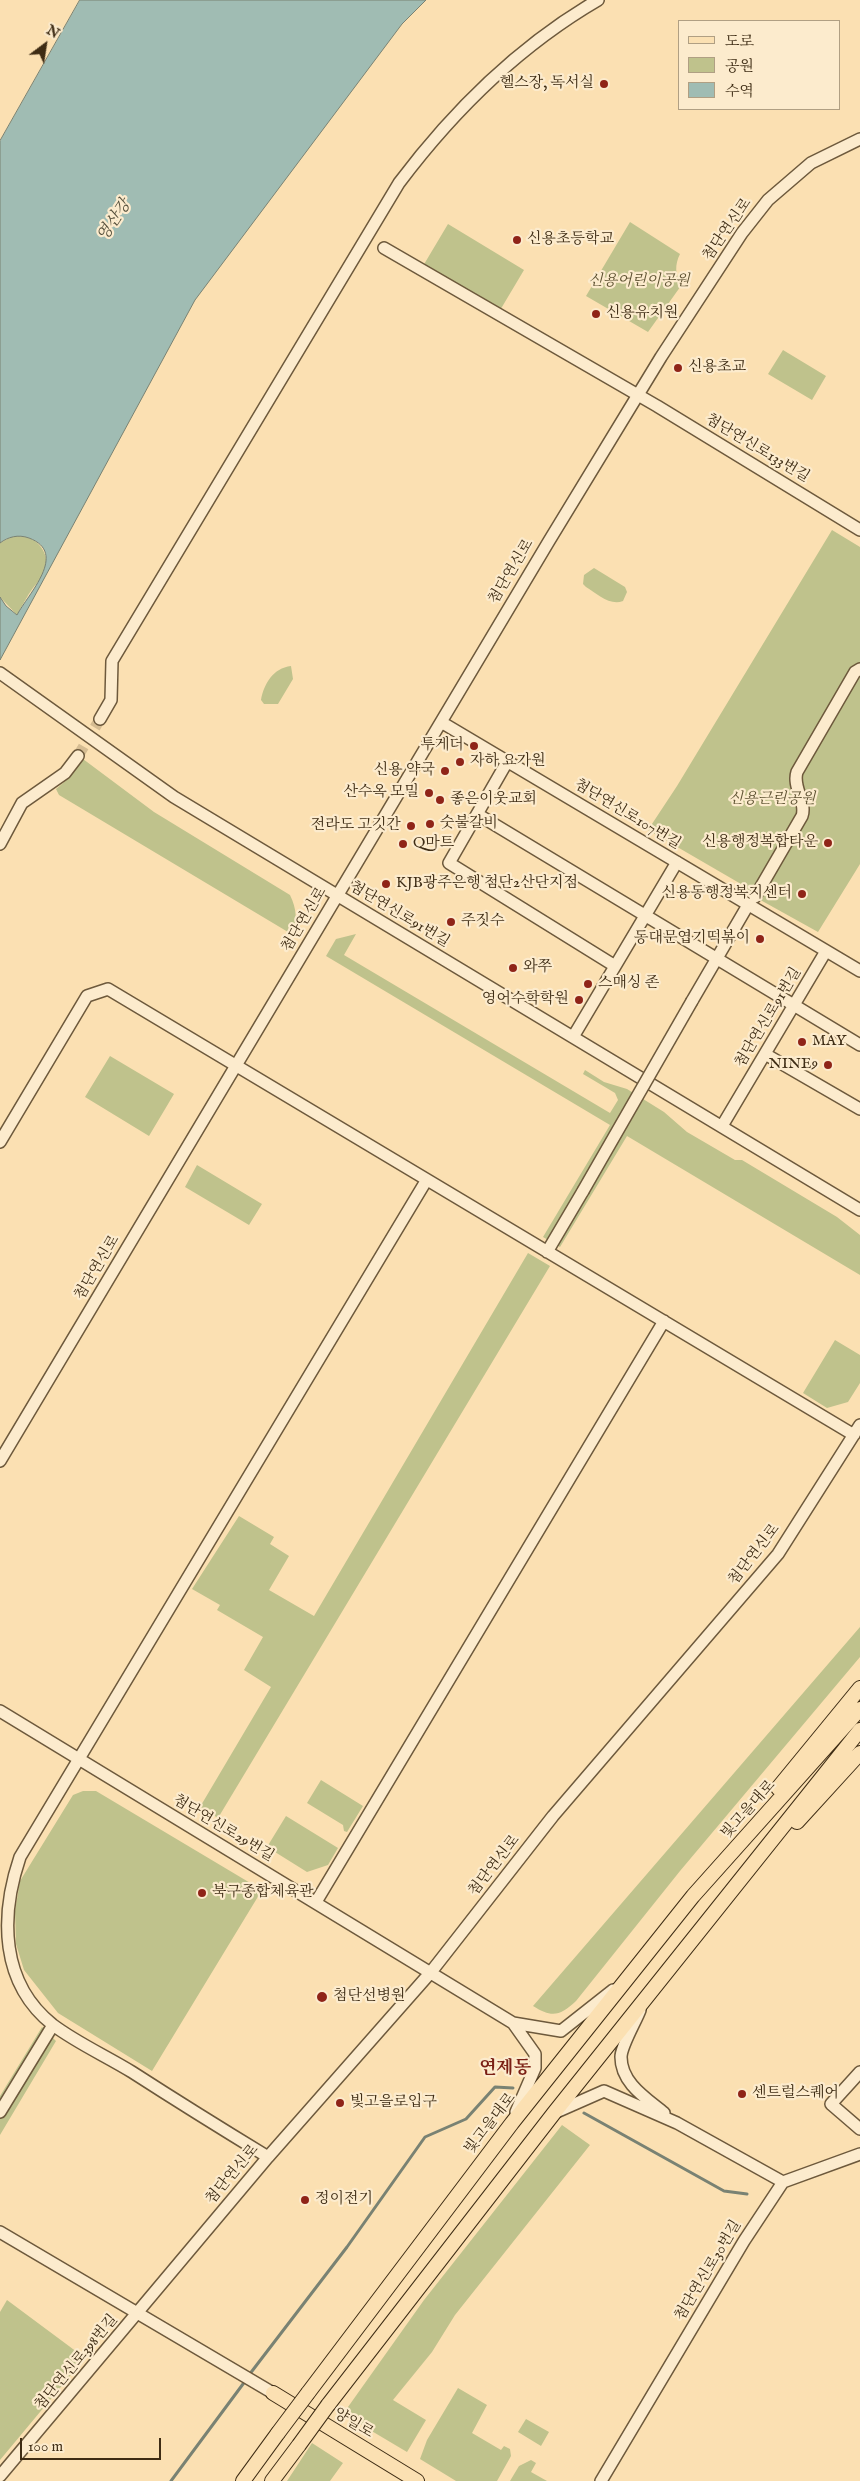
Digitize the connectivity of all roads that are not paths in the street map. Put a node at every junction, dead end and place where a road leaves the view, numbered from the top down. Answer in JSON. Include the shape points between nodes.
{"nodes":[{"id":1,"x":598,"y":0,"type":"edge"},
{"id":2,"x":860,"y":139,"type":"edge"},
{"id":3,"x":384,"y":248,"type":"dead end"},
{"id":4,"x":637,"y":396,"type":"junction"},
{"id":5,"x":860,"y":530,"type":"edge"},
{"id":6,"x":860,"y":669,"type":"edge"},
{"id":7,"x":0,"y":673,"type":"edge"},
{"id":8,"x":100,"y":719,"type":"tunnel mouth"},
{"id":9,"x":441,"y":722,"type":"junction"},
{"id":10,"x":78,"y":756,"type":"tunnel mouth"},
{"id":11,"x":507,"y":762,"type":"junction"},
{"id":12,"x":477,"y":814,"type":"junction"},
{"id":13,"x":0,"y":844,"type":"edge"},
{"id":14,"x":677,"y":862,"type":"junction"},
{"id":15,"x":337,"y":895,"type":"junction"},
{"id":16,"x":752,"y":901,"type":"junction"},
{"id":17,"x":646,"y":915,"type":"junction"},
{"id":18,"x":826,"y":951,"type":"junction"},
{"id":19,"x":717,"y":958,"type":"junction"},
{"id":20,"x":615,"y":966,"type":"junction"},
{"id":21,"x":860,"y":971,"type":"edge"},
{"id":22,"x":794,"y":1005,"type":"junction"},
{"id":23,"x":574,"y":1037,"type":"junction"},
{"id":24,"x":860,"y":1045,"type":"edge"},
{"id":25,"x":765,"y":1054,"type":"junction"},
{"id":26,"x":236,"y":1066,"type":"junction"},
{"id":27,"x":860,"y":1109,"type":"edge"},
{"id":28,"x":722,"y":1126,"type":"junction"},
{"id":29,"x":0,"y":1142,"type":"edge"},
{"id":30,"x":426,"y":1180,"type":"junction"},
{"id":31,"x":860,"y":1210,"type":"edge"},
{"id":32,"x":547,"y":1252,"type":"junction"},
{"id":33,"x":664,"y":1321,"type":"junction"},
{"id":34,"x":857,"y":1430,"type":"edge"},
{"id":35,"x":0,"y":1461,"type":"edge"},
{"id":36,"x":860,"y":1688,"type":"edge"},
{"id":37,"x":860,"y":1709,"type":"edge"},
{"id":38,"x":0,"y":1711,"type":"edge"},
{"id":39,"x":860,"y":1730,"type":"edge"},
{"id":40,"x":860,"y":1753,"type":"edge"},
{"id":41,"x":79,"y":1759,"type":"junction"},
{"id":42,"x":693,"y":1896,"type":"junction"},
{"id":43,"x":316,"y":1902,"type":"junction"},
{"id":44,"x":714,"y":1913,"type":"junction"},
{"id":45,"x":431,"y":1972,"type":"junction"},
{"id":46,"x":624,"y":1981,"type":"junction"},
{"id":47,"x":646,"y":1996,"type":"junction"},
{"id":48,"x":513,"y":2023,"type":"junction"},
{"id":49,"x":52,"y":2024,"type":"junction"},
{"id":50,"x":860,"y":2072,"type":"edge"},
{"id":51,"x":0,"y":2112,"type":"edge"},
{"id":52,"x":554,"y":2113,"type":"junction"},
{"id":53,"x":512,"y":2123,"type":"junction"},
{"id":54,"x":677,"y":2123,"type":"junction"},
{"id":55,"x":860,"y":2129,"type":"edge"},
{"id":56,"x":860,"y":2154,"type":"edge"},
{"id":57,"x":268,"y":2157,"type":"junction"},
{"id":58,"x":783,"y":2182,"type":"junction"},
{"id":59,"x":0,"y":2232,"type":"edge"},
{"id":60,"x":137,"y":2314,"type":"junction"},
{"id":61,"x":273,"y":2394,"type":"joint"},
{"id":62,"x":0,"y":2476,"type":"edge"},
{"id":63,"x":243,"y":2481,"type":"edge"},
{"id":64,"x":272,"y":2481,"type":"edge"},
{"id":65,"x":416,"y":2481,"type":"edge"},
{"id":66,"x":602,"y":2481,"type":"edge"}],
"edges":[{"from":1,"to":8,"type":"street","via":[[521,53],[480,90],[451,119],[399,183],[112,661],[111,700]]},
{"from":2,"to":4,"type":"street","name":"첨단연신로","via":[[811,163],[768,200],[742,233]]},
{"from":3,"to":4,"type":"street"},
{"from":4,"to":5,"type":"street","name":"첨단연신로133번길"},
{"from":4,"to":9,"type":"street","name":"첨단연신로"},
{"from":6,"to":16,"type":"street","via":[[855,672],[797,772],[802,816]]},
{"from":7,"to":15,"type":"street","name":"첨단연신로91번길","via":[[174,798]]},
{"from":9,"to":11,"type":"street","name":"첨단연신로107번길"},
{"from":9,"to":15,"type":"street","name":"첨단연신로"},
{"from":10,"to":13,"type":"street","via":[[65,773],[22,803]]},
{"from":11,"to":12,"type":"street"},
{"from":11,"to":14,"type":"street","name":"첨단연신로107번길"},
{"from":12,"to":17,"type":"street"},
{"from":12,"to":20,"type":"street","via":[[449,863]]},
{"from":14,"to":16,"type":"street","name":"첨단연신로107번길"},
{"from":14,"to":17,"type":"street"},
{"from":15,"to":23,"type":"street","name":"첨단연신로91번길"},
{"from":15,"to":26,"type":"street","name":"첨단연신로"},
{"from":16,"to":18,"type":"street","name":"첨단연신로107번길"},
{"from":16,"to":19,"type":"street"},
{"from":17,"to":19,"type":"street"},
{"from":17,"to":20,"type":"street"},
{"from":18,"to":21,"type":"street","name":"첨단연신로107번길"},
{"from":18,"to":22,"type":"street","name":"첨단연신로91번길"},
{"from":19,"to":22,"type":"street"},
{"from":19,"to":32,"type":"street","bridge":true},
{"from":20,"to":23,"type":"street"},
{"from":22,"to":24,"type":"street"},
{"from":22,"to":25,"type":"street","name":"첨단연신로91번길"},
{"from":23,"to":28,"type":"street","name":"첨단연신로91번길"},
{"from":25,"to":27,"type":"street"},
{"from":25,"to":28,"type":"street","name":"첨단연신로91번길"},
{"from":26,"to":29,"type":"street","via":[[108,989],[87,996]]},
{"from":26,"to":30,"type":"street"},
{"from":26,"to":35,"type":"street","name":"첨단연신로"},
{"from":28,"to":31,"type":"street","name":"첨단연신로91번길"},
{"from":30,"to":32,"type":"street"},
{"from":30,"to":41,"type":"street"},
{"from":32,"to":33,"type":"street"},
{"from":33,"to":34,"type":"street"},
{"from":33,"to":43,"type":"street"},
{"from":34,"to":45,"type":"street","name":"첨단연신로","via":[[778,1554],[554,1816]]},
{"from":36,"to":42,"type":"main road"},
{"from":37,"to":42,"type":"main road","name":"빛고을대로"},
{"from":38,"to":41,"type":"street","name":"첨단연신로29번길"},
{"from":39,"to":44,"type":"main road"},
{"from":40,"to":44,"type":"main road"},
{"from":41,"to":43,"type":"street","name":"첨단연신로29번길"},
{"from":41,"to":49,"type":"street","via":[[10,1876],[2,1913],[7,1959],[24,1992]]},
{"from":42,"to":46,"type":"main road","name":"빛고을대로"},
{"from":43,"to":45,"type":"street","name":"첨단연신로29번길"},
{"from":44,"to":47,"type":"main road"},
{"from":45,"to":48,"type":"street"},
{"from":45,"to":57,"type":"street","name":"첨단연신로"},
{"from":46,"to":48,"type":"street","via":[[561,2031]]},
{"from":46,"to":53,"type":"main road","name":"빛고을대로"},
{"from":47,"to":52,"type":"main road"},
{"from":47,"to":54,"type":"street","via":[[621,2055],[625,2074],[633,2087]]},
{"from":48,"to":53,"type":"street","via":[[535,2054],[535,2068]]},
{"from":49,"to":51,"type":"street"},
{"from":49,"to":57,"type":"street"},
{"from":50,"to":55,"type":"street","via":[[831,2104]]},
{"from":52,"to":54,"type":"street","via":[[604,2091]]},
{"from":52,"to":64,"type":"main road","bridge":true},
{"from":53,"to":63,"type":"main road","name":"빛고을대로","bridge":true},
{"from":54,"to":58,"type":"street"},
{"from":56,"to":58,"type":"street"},
{"from":57,"to":60,"type":"street","name":"첨단연신로"},
{"from":58,"to":66,"type":"street","name":"첨단연신로30번길","via":[[744,2241]]},
{"from":59,"to":60,"type":"street"},
{"from":60,"to":61,"type":"street"},
{"from":60,"to":62,"type":"street","name":"첨단연신로398번길"},
{"from":61,"to":65,"type":"main road","name":"양일로"}]}
